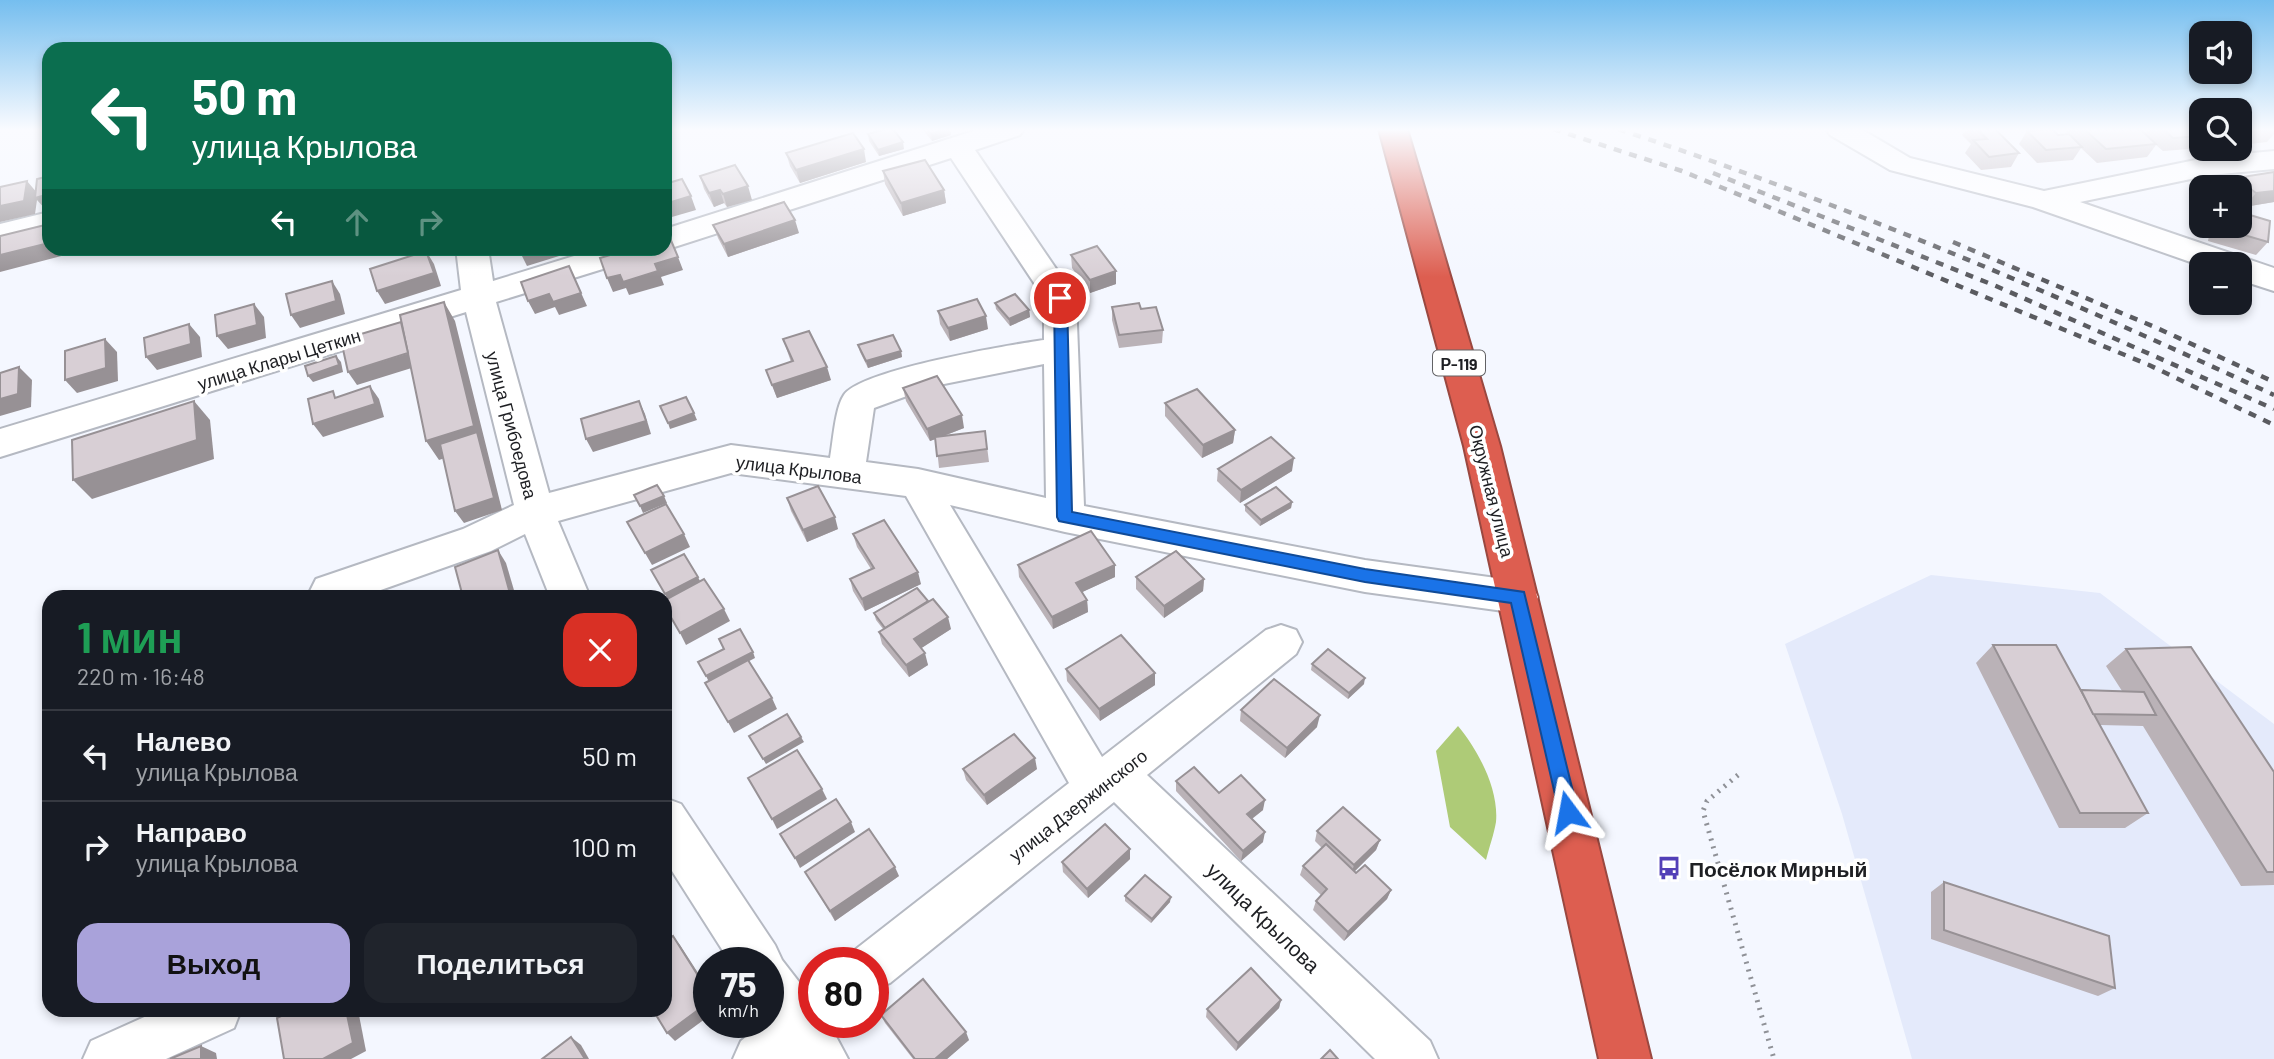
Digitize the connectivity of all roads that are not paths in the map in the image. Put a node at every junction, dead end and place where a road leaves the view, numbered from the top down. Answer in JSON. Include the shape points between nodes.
{"nodes":[{"id":1,"x":860,"y":178,"type":"edge"},
{"id":2,"x":980,"y":178,"type":"edge"},
{"id":3,"x":1407,"y":178,"type":"edge"},
{"id":4,"x":1957,"y":178,"type":"edge"},
{"id":5,"x":2149,"y":178,"type":"edge"},
{"id":6,"x":2043,"y":200,"type":"junction"},
{"id":7,"x":42,"y":224,"type":"edge"},
{"id":8,"x":0,"y":234,"type":"edge"},
{"id":9,"x":672,"y":238,"type":"edge"},
{"id":10,"x":2193,"y":252,"type":"edge"},
{"id":11,"x":473,"y":256,"type":"edge"},
{"id":12,"x":612,"y":256,"type":"edge"},
{"id":13,"x":2252,"y":272,"type":"edge"},
{"id":14,"x":2274,"y":280,"type":"edge"},
{"id":15,"x":479,"y":299,"type":"junction"},
{"id":16,"x":1061,"y":349,"type":"junction"},
{"id":17,"x":0,"y":443,"type":"edge"},
{"id":18,"x":845,"y":474,"type":"junction"},
{"id":19,"x":918,"y":483,"type":"junction"},
{"id":20,"x":535,"y":512,"type":"junction"},
{"id":21,"x":1065,"y":517,"type":"junction"},
{"id":22,"x":333,"y":590,"type":"edge"},
{"id":23,"x":567,"y":590,"type":"edge"},
{"id":24,"x":1518,"y":597,"type":"junction"},
{"id":25,"x":1281,"y":642,"type":"dead end"},
{"id":26,"x":1107,"y":782,"type":"junction"},
{"id":27,"x":672,"y":830,"type":"edge"},
{"id":28,"x":748,"y":947,"type":"edge"},
{"id":29,"x":889,"y":953,"type":"edge"},
{"id":30,"x":784,"y":999,"type":"edge"},
{"id":31,"x":201,"y":1017,"type":"edge"},
{"id":32,"x":798,"y":1017,"type":"edge"},
{"id":33,"x":801,"y":1038,"type":"edge"},
{"id":34,"x":108,"y":1059,"type":"edge"},
{"id":35,"x":759,"y":1059,"type":"edge"},
{"id":36,"x":1412,"y":1059,"type":"edge"},
{"id":37,"x":1625,"y":1059,"type":"edge"}],
"edges":[{"from":1,"to":9,"type":"street"},
{"from":2,"to":16,"type":"street","via":[[1060,298]]},
{"from":3,"to":24,"type":"highway","name":"Окружная улица","number":"Р-119","via":[[1482,446]]},
{"from":4,"to":6,"type":"street"},
{"from":5,"to":6,"type":"street"},
{"from":6,"to":10,"type":"street"},
{"from":7,"to":8,"type":"street"},
{"from":11,"to":15,"type":"street","name":"улица Грибоедова"},
{"from":12,"to":15,"type":"street","name":"улица Клары Цеткин"},
{"from":13,"to":14,"type":"street"},
{"from":15,"to":17,"type":"street","name":"улица Клары Цеткин"},
{"from":15,"to":20,"type":"street","name":"улица Грибоедова"},
{"from":16,"to":18,"type":"street","via":[[945,369],[894,383],[858,401]]},
{"from":16,"to":21,"type":"street"},
{"from":18,"to":19,"type":"street","name":"улица Крылова"},
{"from":18,"to":20,"type":"street","name":"улица Крылова","via":[[732,459]]},
{"from":19,"to":21,"type":"street","name":"улица Крылова"},
{"from":19,"to":26,"type":"street","name":"улица Крылова"},
{"from":20,"to":22,"type":"street","name":"улица Крылова","via":[[477,540]]},
{"from":20,"to":23,"type":"street","name":"улица Грибоедова"},
{"from":21,"to":24,"type":"street","name":"улица Крылова","via":[[1365,576]]},
{"from":24,"to":37,"type":"highway","name":"Окружная улица","number":"Р-119"},
{"from":25,"to":26,"type":"street","name":"улица Дзержинского"},
{"from":26,"to":29,"type":"street","name":"улица Дзержинского"},
{"from":26,"to":36,"type":"street","name":"улица Крылова"},
{"from":27,"to":28,"type":"street"},
{"from":30,"to":32,"type":"street"},
{"from":31,"to":34,"type":"street"},
{"from":33,"to":35,"type":"street"}]}
